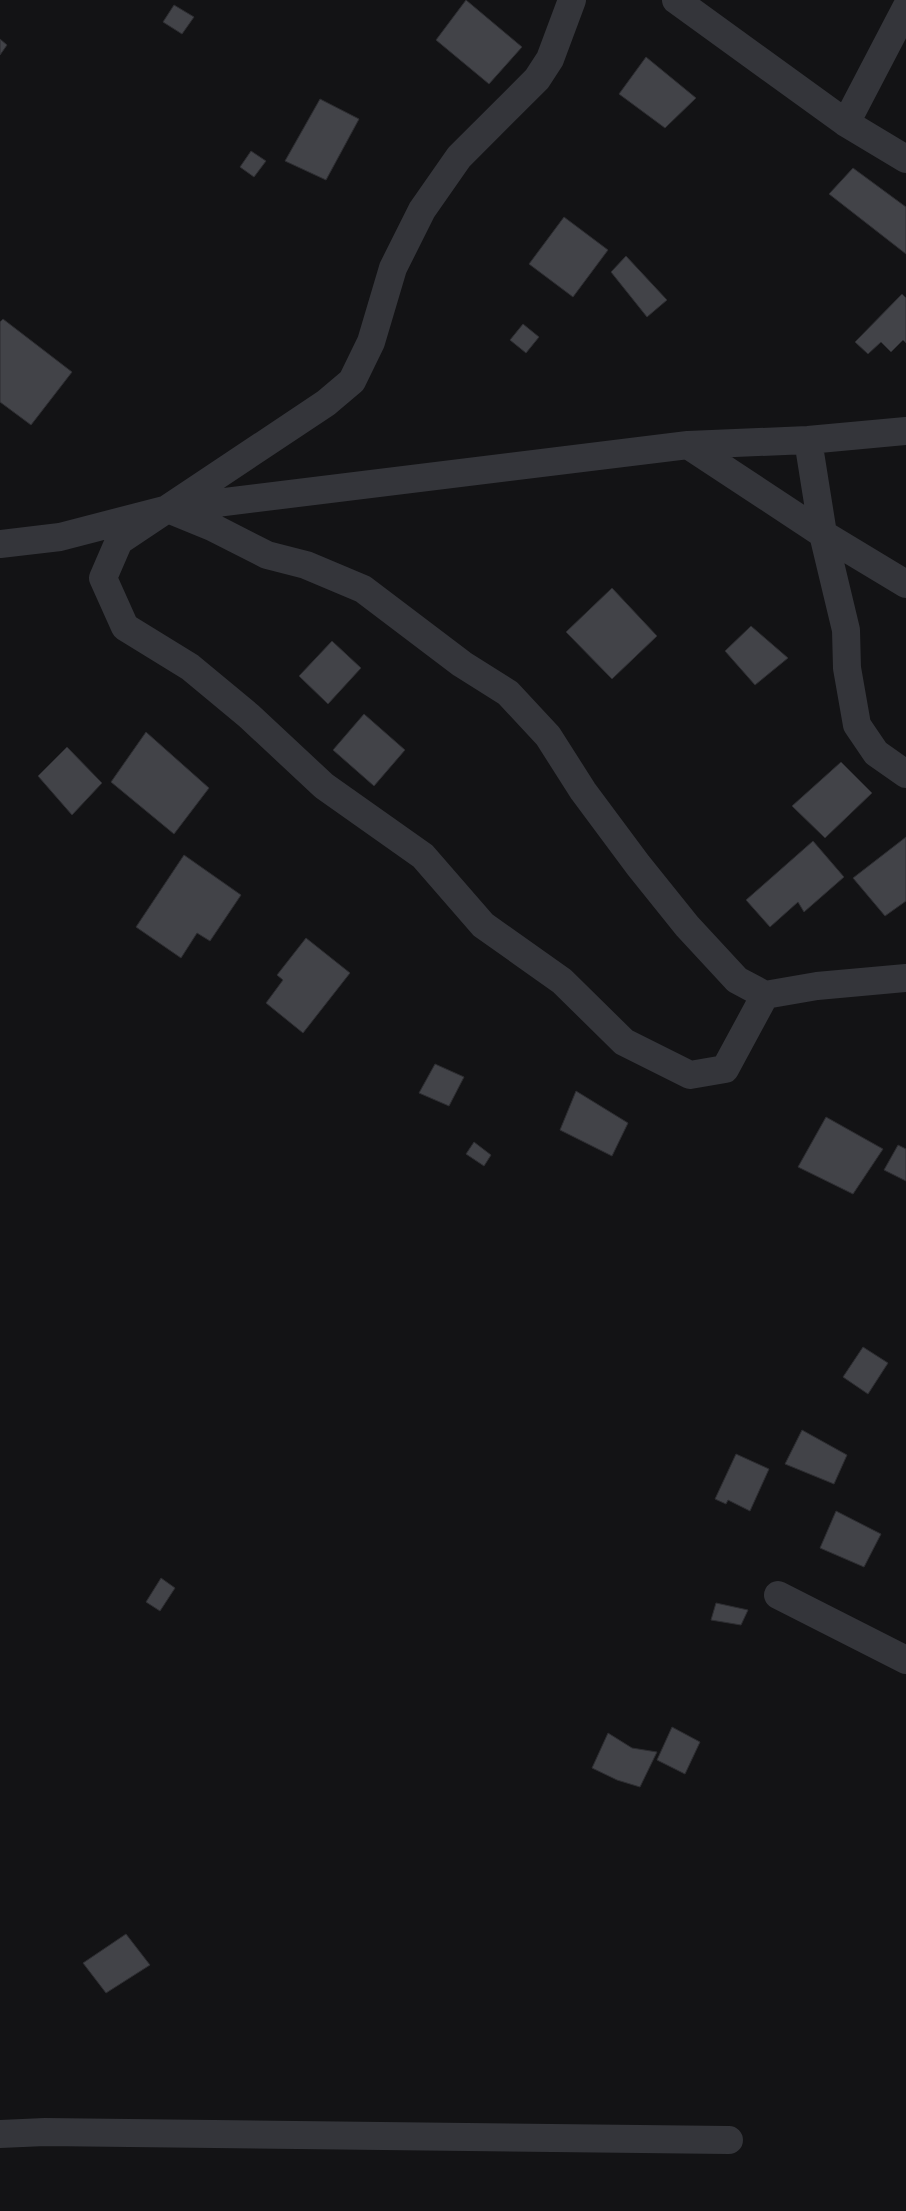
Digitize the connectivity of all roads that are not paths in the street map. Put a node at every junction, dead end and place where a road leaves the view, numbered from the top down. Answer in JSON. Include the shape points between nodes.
{"nodes":[{"id":1,"x":572,"y":0,"type":"edge"},
{"id":2,"x":676,"y":0,"type":"edge"},
{"id":3,"x":906,"y":8,"type":"edge"},
{"id":4,"x":846,"y":123,"type":"junction"},
{"id":5,"x":906,"y":159,"type":"edge"},
{"id":6,"x":906,"y":431,"type":"edge"},
{"id":7,"x":808,"y":440,"type":"junction"},
{"id":8,"x":688,"y":445,"type":"junction"},
{"id":9,"x":168,"y":509,"type":"junction"},
{"id":10,"x":823,"y":534,"type":"junction"},
{"id":11,"x":0,"y":544,"type":"edge"},
{"id":12,"x":906,"y":584,"type":"edge"},
{"id":13,"x":906,"y":774,"type":"edge"},
{"id":14,"x":906,"y":978,"type":"edge"},
{"id":15,"x":766,"y":996,"type":"junction"},
{"id":16,"x":778,"y":1595,"type":"dead end"},
{"id":17,"x":906,"y":1660,"type":"edge"},
{"id":18,"x":0,"y":2134,"type":"edge"},
{"id":19,"x":729,"y":2140,"type":"dead end"}],
"edges":[{"from":1,"to":9,"type":"street","via":[[550,59],[537,79],[459,156],[422,210],[393,268],[371,342],[352,380],[326,404]]},
{"from":2,"to":4,"type":"street"},
{"from":3,"to":4,"type":"street"},
{"from":4,"to":5,"type":"street"},
{"from":6,"to":7,"type":"street"},
{"from":7,"to":8,"type":"street"},
{"from":7,"to":10,"type":"street"},
{"from":8,"to":9,"type":"street"},
{"from":8,"to":10,"type":"street"},
{"from":9,"to":11,"type":"street","via":[[60,536]]},
{"from":9,"to":15,"type":"street","via":[[268,555],[306,565],[363,589],[462,664],[508,693],[548,736],[589,799],[687,926],[737,980]]},
{"from":9,"to":15,"type":"street","via":[[119,541],[102,578],[125,626],[190,667],[249,716],[324,786],[423,856],[483,925],[562,981],[624,1042],[690,1075],[725,1069]]},
{"from":10,"to":12,"type":"street"},
{"from":10,"to":13,"type":"street","via":[[846,630],[847,668],[857,726],[876,753]]},
{"from":14,"to":15,"type":"street","via":[[818,986]]},
{"from":16,"to":17,"type":"street"},
{"from":18,"to":19,"type":"street"}]}
